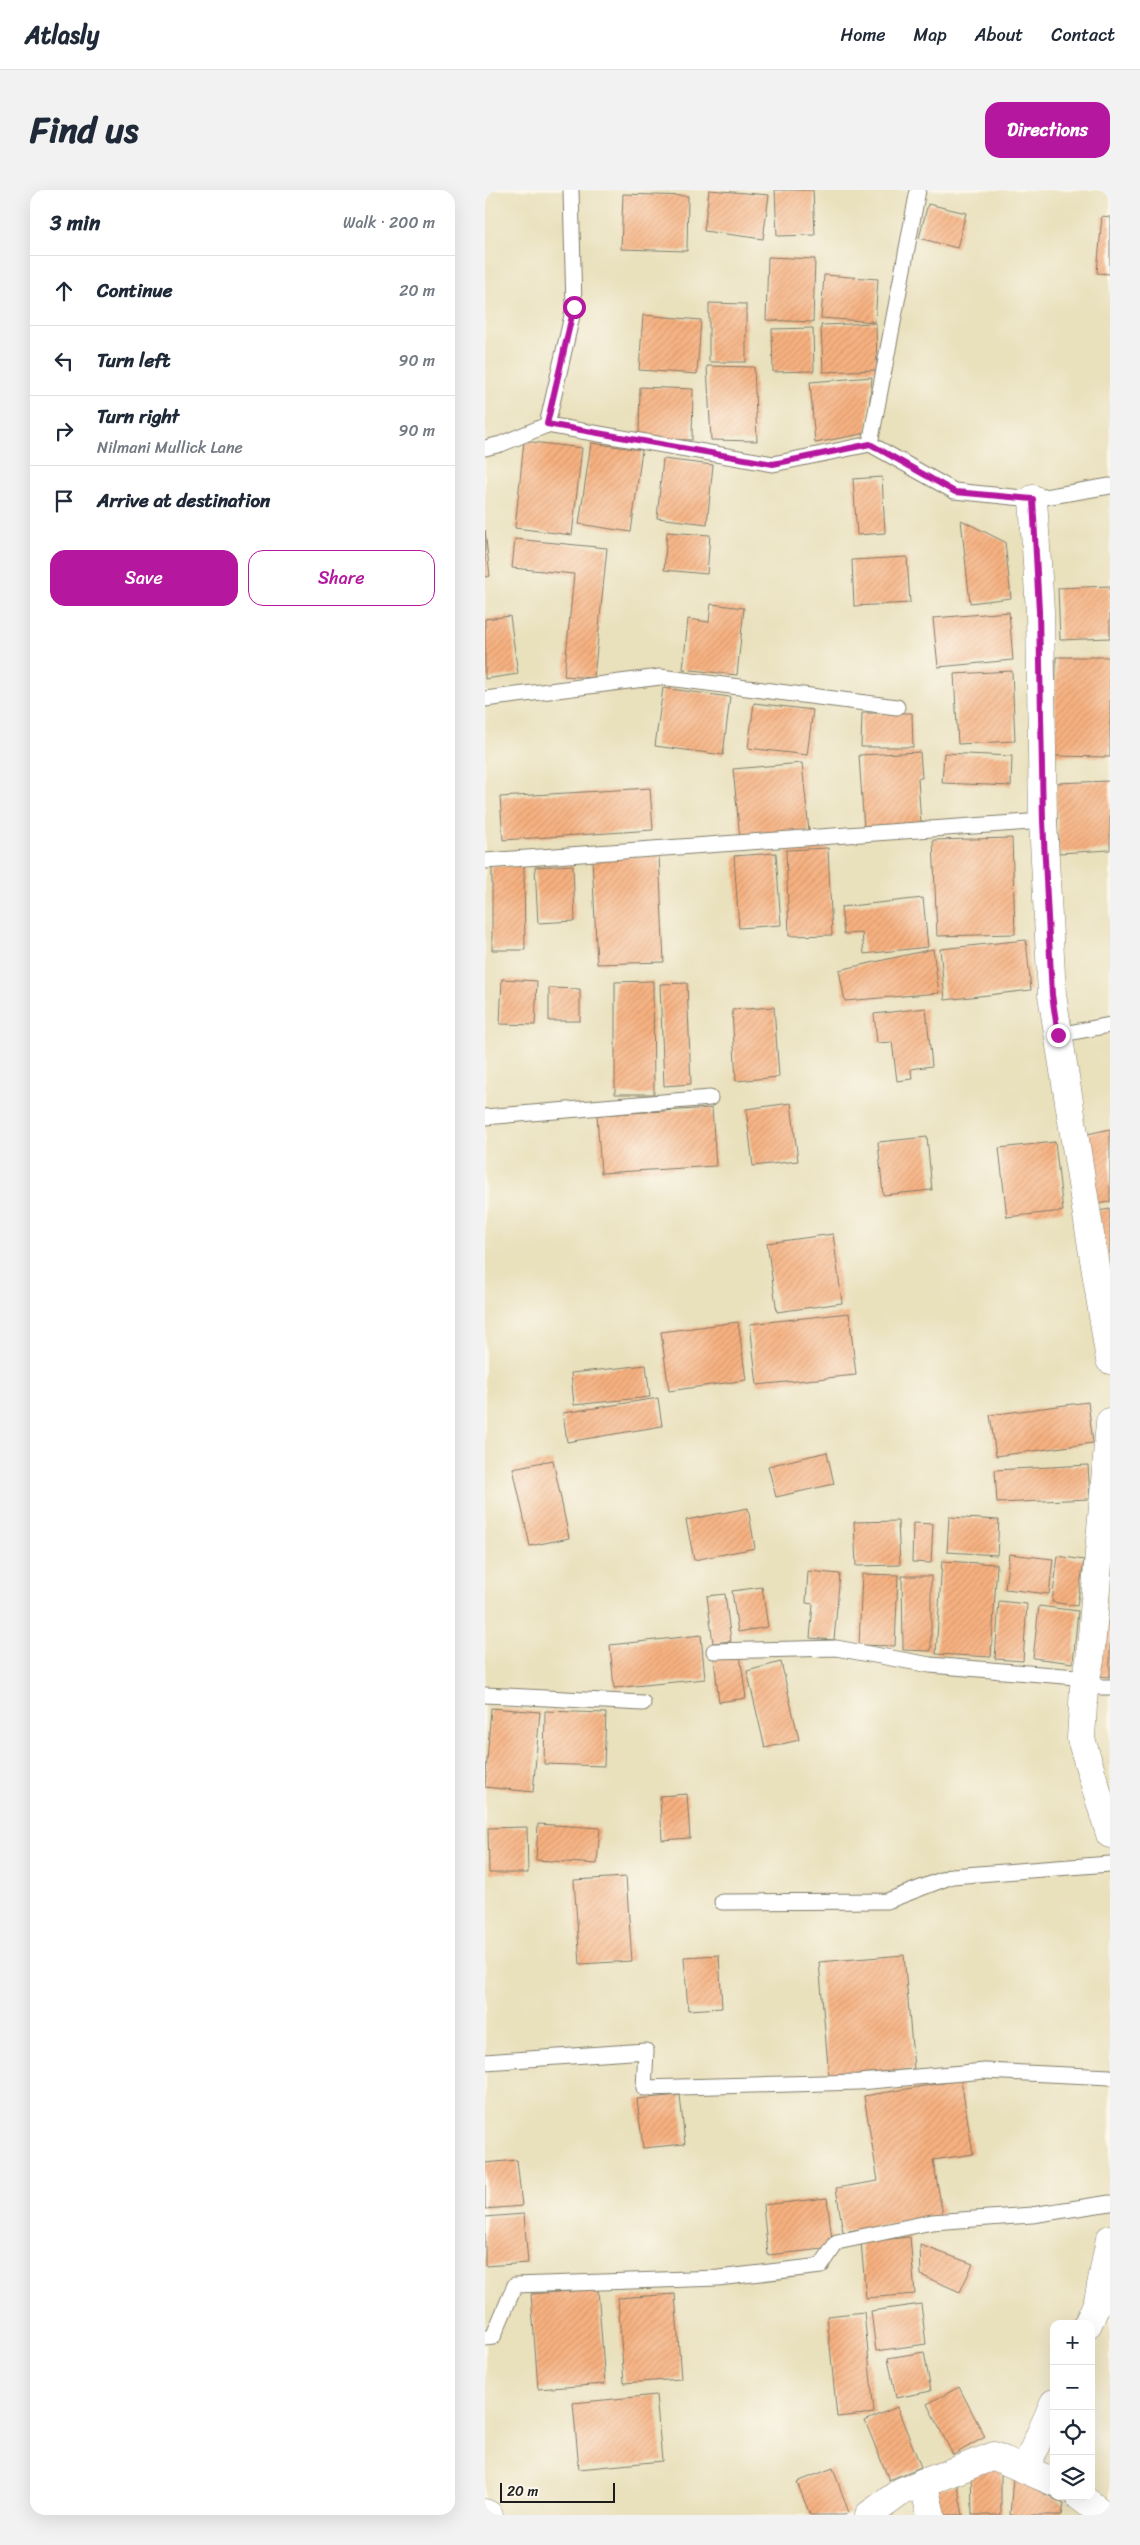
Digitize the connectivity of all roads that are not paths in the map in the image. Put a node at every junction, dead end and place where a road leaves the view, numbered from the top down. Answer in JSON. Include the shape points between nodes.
{"nodes":[{"id":1,"x":571,"y":190,"type":"edge"},
{"id":2,"x":918,"y":190,"type":"edge"},
{"id":3,"x":547,"y":424,"type":"junction"},
{"id":4,"x":870,"y":444,"type":"junction"},
{"id":5,"x":485,"y":448,"type":"edge"},
{"id":6,"x":1110,"y":486,"type":"edge"},
{"id":7,"x":1033,"y":499,"type":"junction"},
{"id":8,"x":485,"y":699,"type":"edge"},
{"id":9,"x":897,"y":707,"type":"dead end"},
{"id":10,"x":1043,"y":821,"type":"junction"},
{"id":11,"x":485,"y":861,"type":"edge"},
{"id":12,"x":1110,"y":1025,"type":"edge"},
{"id":13,"x":1058,"y":1035,"type":"junction"},
{"id":14,"x":710,"y":1098,"type":"dead end"},
{"id":15,"x":485,"y":1116,"type":"edge"},
{"id":16,"x":1110,"y":1360,"type":"edge"},
{"id":17,"x":1110,"y":1422,"type":"edge"},
{"id":18,"x":1105,"y":1536,"type":"edge"},
{"id":19,"x":714,"y":1651,"type":"dead end"},
{"id":20,"x":1094,"y":1684,"type":"edge"},
{"id":21,"x":485,"y":1694,"type":"edge"},
{"id":22,"x":643,"y":1703,"type":"dead end"},
{"id":23,"x":1110,"y":1834,"type":"edge"},
{"id":24,"x":1110,"y":1864,"type":"edge"},
{"id":25,"x":722,"y":1902,"type":"dead end"},
{"id":26,"x":485,"y":2062,"type":"edge"},
{"id":27,"x":1110,"y":2077,"type":"edge"},
{"id":28,"x":1110,"y":2203,"type":"edge"},
{"id":29,"x":1110,"y":2239,"type":"edge"},
{"id":30,"x":1090,"y":2320,"type":"edge"},
{"id":31,"x":485,"y":2338,"type":"edge"},
{"id":32,"x":1051,"y":2410,"type":"edge"},
{"id":33,"x":1025,"y":2469,"type":"junction"},
{"id":34,"x":1050,"y":2480,"type":"edge"},
{"id":35,"x":923,"y":2482,"type":"junction"},
{"id":36,"x":1084,"y":2500,"type":"edge"},
{"id":37,"x":485,"y":2513,"type":"edge"},
{"id":38,"x":489,"y":2515,"type":"edge"},
{"id":39,"x":869,"y":2515,"type":"edge"},
{"id":40,"x":931,"y":2515,"type":"edge"},
{"id":41,"x":1104,"y":2515,"type":"edge"}],
"edges":[{"from":1,"to":3,"type":"lane","via":[[574,307]]},
{"from":2,"to":4,"type":"lane"},
{"from":3,"to":4,"type":"lane","via":[[773,464]]},
{"from":3,"to":5,"type":"lane"},
{"from":4,"to":7,"type":"lane","via":[[955,492]]},
{"from":6,"to":7,"type":"lane"},
{"from":7,"to":10,"type":"street","via":[[1039,611]]},
{"from":8,"to":9,"type":"lane","via":[[660,677]]},
{"from":10,"to":11,"type":"lane"},
{"from":10,"to":13,"type":"street","via":[[1052,995]]},
{"from":12,"to":13,"type":"lane"},
{"from":13,"to":16,"type":"street"},
{"from":14,"to":15,"type":"lane"},
{"from":17,"to":18,"type":"street"},
{"from":18,"to":20,"type":"street"},
{"from":19,"to":20,"type":"lane","via":[[836,1648],[930,1665]]},
{"from":20,"to":23,"type":"street","via":[[1081,1739]]},
{"from":21,"to":22,"type":"lane"},
{"from":24,"to":25,"type":"lane","via":[[952,1876],[887,1901]]},
{"from":26,"to":27,"type":"lane","via":[[646,2051],[643,2088],[859,2082],[985,2071]]},
{"from":28,"to":31,"type":"lane","via":[[1032,2215],[932,2222],[837,2242],[821,2266],[718,2278],[515,2285],[493,2337]]},
{"from":29,"to":30,"type":"street","via":[[1098,2301]]},
{"from":32,"to":33,"type":"street"},
{"from":33,"to":34,"type":"street"},
{"from":33,"to":35,"type":"street","via":[[994,2456]]},
{"from":35,"to":39,"type":"street","via":[[902,2491]]},
{"from":35,"to":40,"type":"street"},
{"from":36,"to":41,"type":"street"},
{"from":37,"to":38,"type":"street"}]}
